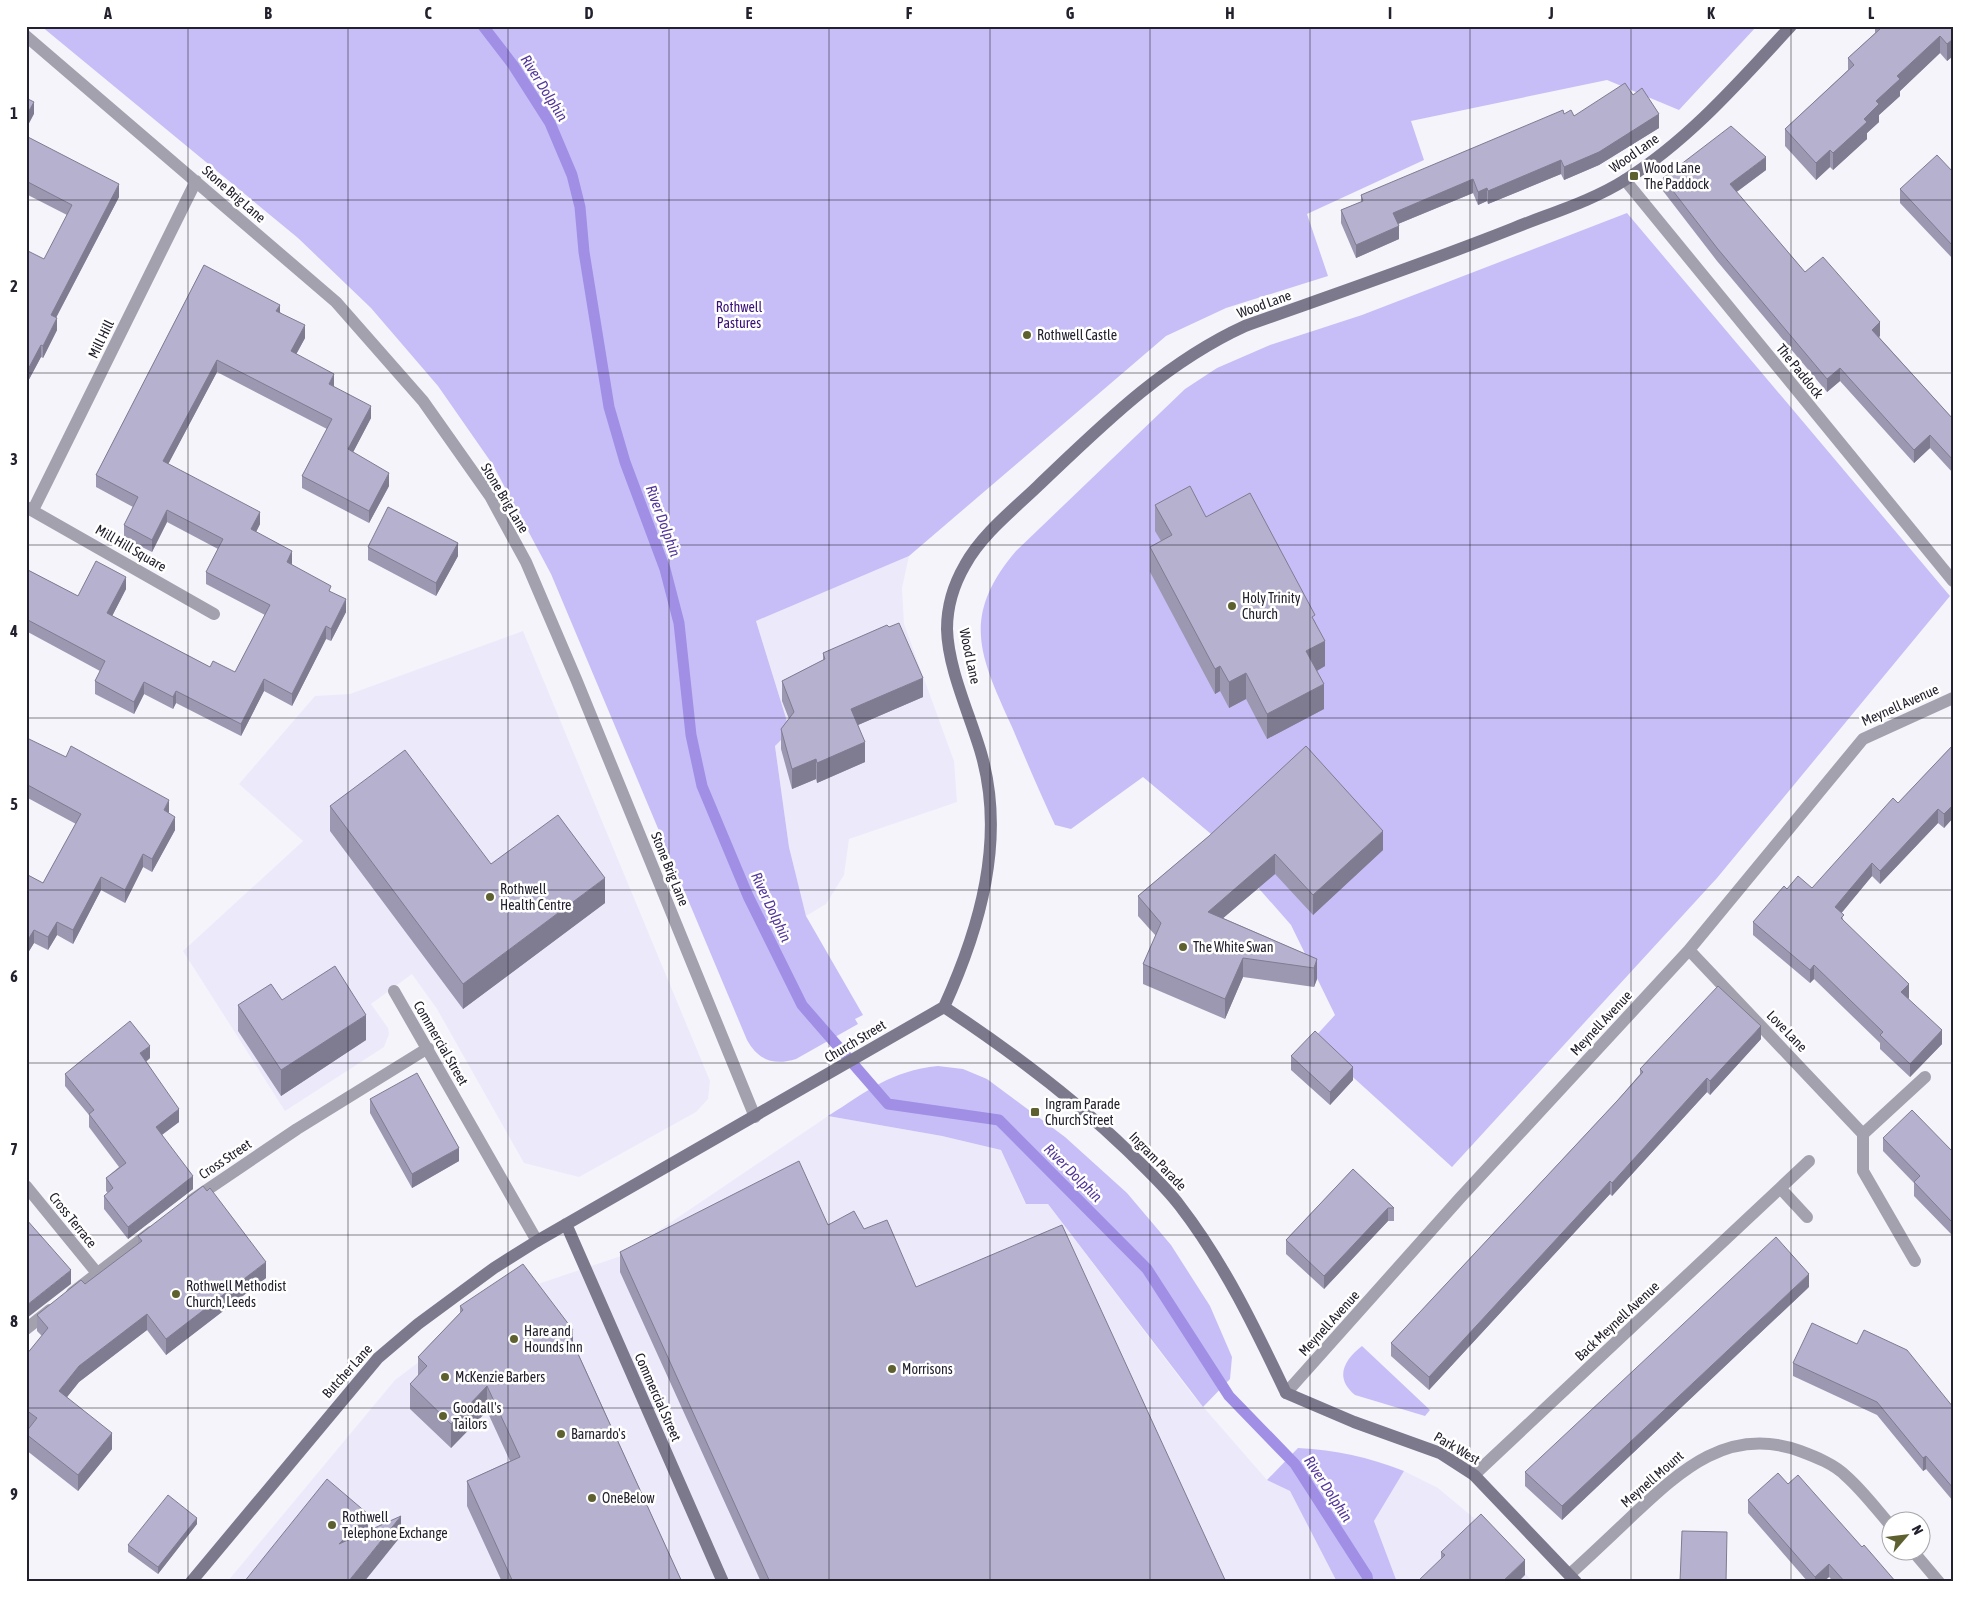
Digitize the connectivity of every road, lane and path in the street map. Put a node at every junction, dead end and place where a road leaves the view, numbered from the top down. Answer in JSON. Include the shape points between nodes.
{"nodes":[{"id":1,"x":1791,"y":26,"type":"edge"},
{"id":2,"x":26,"y":36,"type":"edge"},
{"id":3,"x":1625,"y":180,"type":"junction"},
{"id":4,"x":196,"y":181,"type":"junction"},
{"id":5,"x":29,"y":508,"type":"edge"},
{"id":6,"x":1953,"y":581,"type":"edge"},
{"id":7,"x":214,"y":614,"type":"dead end"},
{"id":8,"x":1953,"y":698,"type":"edge"},
{"id":9,"x":1689,"y":950,"type":"junction"},
{"id":10,"x":394,"y":991,"type":"dead end"},
{"id":11,"x":944,"y":1007,"type":"junction"},
{"id":12,"x":428,"y":1048,"type":"junction"},
{"id":13,"x":1925,"y":1077,"type":"dead end"},
{"id":14,"x":755,"y":1117,"type":"junction"},
{"id":15,"x":1863,"y":1134,"type":"junction"},
{"id":16,"x":1810,"y":1162,"type":"dead end"},
{"id":17,"x":26,"y":1186,"type":"edge"},
{"id":18,"x":1781,"y":1189,"type":"junction"},
{"id":19,"x":184,"y":1206,"type":"edge"},
{"id":20,"x":1807,"y":1218,"type":"dead end"},
{"id":21,"x":162,"y":1223,"type":"edge"},
{"id":22,"x":566,"y":1224,"type":"junction"},
{"id":23,"x":537,"y":1241,"type":"junction"},
{"id":24,"x":1915,"y":1261,"type":"dead end"},
{"id":25,"x":97,"y":1273,"type":"junction"},
{"id":26,"x":26,"y":1328,"type":"edge"},
{"id":27,"x":1286,"y":1393,"type":"junction"},
{"id":28,"x":1474,"y":1475,"type":"junction"},
{"id":29,"x":1882,"y":1516,"type":"edge"},
{"id":30,"x":1920,"y":1560,"type":"edge"},
{"id":31,"x":1573,"y":1578,"type":"edge"},
{"id":32,"x":191,"y":1582,"type":"edge"},
{"id":33,"x":723,"y":1582,"type":"edge"},
{"id":34,"x":1939,"y":1582,"type":"edge"}],
"edges":[{"from":1,"to":3,"type":"street","name":"Wood Lane","via":[[1712,110]]},
{"from":2,"to":4,"type":"street","name":"Stone Brig Lane"},
{"from":3,"to":6,"type":"street","name":"The Paddock"},
{"from":3,"to":11,"type":"street","name":"Wood Lane","via":[[1483,240],[1245,326],[1215,340],[1187,356],[1144,389],[993,528],[965,564],[951,596],[947,629],[955,674],[985,768],[992,814],[984,891],[963,965]]},
{"from":4,"to":5,"type":"street","name":"Mill Hill"},
{"from":4,"to":14,"type":"street","name":"Stone Brig Lane","via":[[336,302],[423,401],[490,496],[526,562],[576,678]]},
{"from":5,"to":7,"type":"street","name":"Mill Hill Square"},
{"from":8,"to":9,"type":"street","name":"Meynell Avenue","via":[[1863,738]]},
{"from":9,"to":15,"type":"street","name":"Love Lane"},
{"from":9,"to":27,"type":"street","name":"Meynell Avenue","via":[[1460,1198]]},
{"from":10,"to":12,"type":"street","name":"Commercial Street"},
{"from":11,"to":14,"type":"street","name":"Church Street"},
{"from":11,"to":27,"type":"street","name":"Ingram Parade","via":[[999,1044],[1060,1092],[1110,1134],[1180,1204],[1209,1245]]},
{"from":12,"to":19,"type":"street","name":"Cross Street","via":[[297,1129]]},
{"from":12,"to":23,"type":"street","name":"Commercial Street"},
{"from":13,"to":15,"type":"street"},
{"from":14,"to":22,"type":"street","name":"Church Street"},
{"from":15,"to":24,"type":"street","via":[[1863,1171]]},
{"from":16,"to":18,"type":"street","name":"Back Meynell Avenue"},
{"from":17,"to":25,"type":"street","name":"Cross Terrace"},
{"from":18,"to":20,"type":"street"},
{"from":18,"to":28,"type":"street","name":"Back Meynell Avenue"},
{"from":21,"to":25,"type":"street"},
{"from":22,"to":23,"type":"street","name":"Butcher Lane"},
{"from":22,"to":33,"type":"street","name":"Commercial Street"},
{"from":23,"to":32,"type":"street","name":"Butcher Lane","via":[[494,1268],[378,1358]]},
{"from":25,"to":26,"type":"street"},
{"from":27,"to":28,"type":"street","name":"Park West","via":[[1354,1422],[1440,1452]]},
{"from":28,"to":31,"type":"street","name":"Park West"},
{"from":29,"to":31,"type":"street","name":"Meynell Mount","via":[[1846,1475],[1819,1458],[1790,1447],[1760,1444],[1729,1448],[1700,1458],[1675,1476]]},
{"from":30,"to":34,"type":"street"}]}
